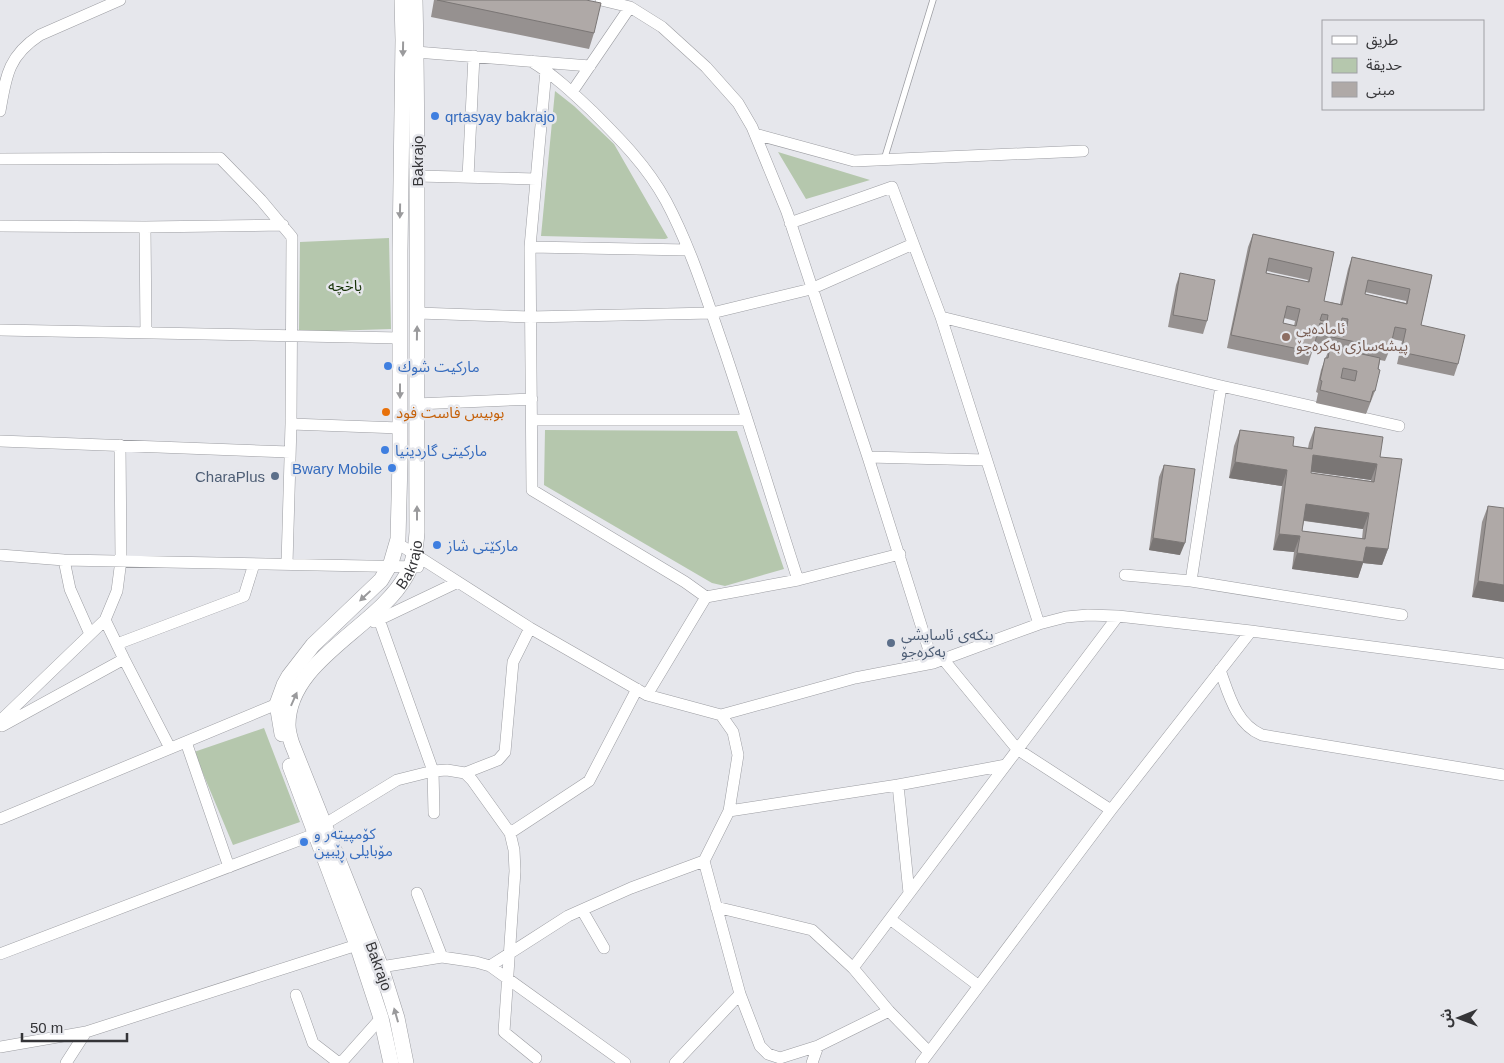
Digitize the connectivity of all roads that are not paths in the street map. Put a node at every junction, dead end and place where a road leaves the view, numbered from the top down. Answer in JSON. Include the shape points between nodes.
{"nodes":[{"id":1,"x":120,"y":0,"type":"edge"},
{"id":2,"x":402,"y":0,"type":"edge"},
{"id":3,"x":415,"y":0,"type":"edge"},
{"id":4,"x":602,"y":0,"type":"edge"},
{"id":5,"x":933,"y":0,"type":"edge"},
{"id":6,"x":630,"y":7,"type":"junction"},
{"id":7,"x":416,"y":52,"type":"junction"},
{"id":8,"x":474,"y":56,"type":"junction"},
{"id":9,"x":530,"y":61,"type":"junction"},
{"id":10,"x":590,"y":66,"type":"junction"},
{"id":11,"x":546,"y":70,"type":"junction"},
{"id":12,"x":572,"y":92,"type":"junction"},
{"id":13,"x":0,"y":111,"type":"edge"},
{"id":14,"x":755,"y":134,"type":"junction"},
{"id":15,"x":1083,"y":151,"type":"dead end"},
{"id":16,"x":0,"y":159,"type":"edge"},
{"id":17,"x":884,"y":160,"type":"junction"},
{"id":18,"x":417,"y":176,"type":"junction"},
{"id":19,"x":468,"y":177,"type":"junction"},
{"id":20,"x":536,"y":178,"type":"junction"},
{"id":21,"x":790,"y":223,"type":"junction"},
{"id":22,"x":282,"y":225,"type":"junction"},
{"id":23,"x":0,"y":226,"type":"edge"},
{"id":24,"x":145,"y":228,"type":"junction"},
{"id":25,"x":913,"y":244,"type":"junction"},
{"id":26,"x":530,"y":247,"type":"junction"},
{"id":27,"x":688,"y":250,"type":"junction"},
{"id":28,"x":811,"y":289,"type":"junction"},
{"id":29,"x":418,"y":313,"type":"junction"},
{"id":30,"x":712,"y":314,"type":"junction"},
{"id":31,"x":530,"y":317,"type":"junction"},
{"id":32,"x":941,"y":317,"type":"junction"},
{"id":33,"x":0,"y":330,"type":"edge"},
{"id":34,"x":146,"y":333,"type":"junction"},
{"id":35,"x":293,"y":338,"type":"junction"},
{"id":36,"x":400,"y":338,"type":"junction"},
{"id":37,"x":1221,"y":386,"type":"junction"},
{"id":38,"x":532,"y":399,"type":"junction"},
{"id":39,"x":416,"y":404,"type":"junction"},
{"id":40,"x":532,"y":420,"type":"junction"},
{"id":41,"x":747,"y":420,"type":"junction"},
{"id":42,"x":291,"y":424,"type":"junction"},
{"id":43,"x":1400,"y":426,"type":"dead end"},
{"id":44,"x":400,"y":428,"type":"junction"},
{"id":45,"x":0,"y":441,"type":"edge"},
{"id":46,"x":120,"y":444,"type":"junction"},
{"id":47,"x":290,"y":452,"type":"junction"},
{"id":48,"x":868,"y":457,"type":"junction"},
{"id":49,"x":986,"y":460,"type":"junction"},
{"id":50,"x":397,"y":544,"type":"junction"},
{"id":51,"x":900,"y":554,"type":"junction"},
{"id":52,"x":0,"y":555,"type":"edge"},
{"id":53,"x":64,"y":560,"type":"junction"},
{"id":54,"x":121,"y":560,"type":"junction"},
{"id":55,"x":412,"y":561,"type":"junction"},
{"id":56,"x":254,"y":564,"type":"junction"},
{"id":57,"x":287,"y":564,"type":"junction"},
{"id":58,"x":389,"y":566,"type":"junction"},
{"id":59,"x":1125,"y":575,"type":"dead end"},
{"id":60,"x":798,"y":580,"type":"junction"},
{"id":61,"x":1191,"y":581,"type":"junction"},
{"id":62,"x":458,"y":582,"type":"junction"},
{"id":63,"x":706,"y":597,"type":"junction"},
{"id":64,"x":378,"y":615,"type":"junction"},
{"id":65,"x":1402,"y":615,"type":"dead end"},
{"id":66,"x":1118,"y":616,"type":"junction"},
{"id":67,"x":106,"y":620,"type":"junction"},
{"id":68,"x":1038,"y":624,"type":"junction"},
{"id":69,"x":530,"y":628,"type":"junction"},
{"id":70,"x":1251,"y":631,"type":"junction"},
{"id":71,"x":90,"y":634,"type":"junction"},
{"id":72,"x":117,"y":644,"type":"junction"},
{"id":73,"x":124,"y":659,"type":"junction"},
{"id":74,"x":938,"y":661,"type":"junction"},
{"id":75,"x":1504,"y":664,"type":"edge"},
{"id":76,"x":1220,"y":670,"type":"junction"},
{"id":77,"x":642,"y":692,"type":"junction"},
{"id":78,"x":277,"y":704,"type":"junction"},
{"id":79,"x":721,"y":715,"type":"junction"},
{"id":80,"x":0,"y":721,"type":"edge"},
{"id":81,"x":0,"y":726,"type":"edge"},
{"id":82,"x":186,"y":742,"type":"junction"},
{"id":83,"x":170,"y":748,"type":"junction"},
{"id":84,"x":1018,"y":749,"type":"junction"},
{"id":85,"x":1006,"y":765,"type":"junction"},
{"id":86,"x":432,"y":771,"type":"junction"},
{"id":87,"x":465,"y":773,"type":"junction"},
{"id":88,"x":1504,"y":775,"type":"edge"},
{"id":89,"x":898,"y":785,"type":"junction"},
{"id":90,"x":1111,"y":810,"type":"junction"},
{"id":91,"x":729,"y":811,"type":"junction"},
{"id":92,"x":434,"y":813,"type":"dead end"},
{"id":93,"x":0,"y":819,"type":"edge"},
{"id":94,"x":320,"y":829,"type":"junction"},
{"id":95,"x":510,"y":834,"type":"junction"},
{"id":96,"x":704,"y":861,"type":"junction"},
{"id":97,"x":229,"y":867,"type":"junction"},
{"id":98,"x":417,"y":893,"type":"dead end"},
{"id":99,"x":910,"y":893,"type":"junction"},
{"id":100,"x":716,"y":907,"type":"junction"},
{"id":101,"x":582,"y":910,"type":"junction"},
{"id":102,"x":890,"y":918,"type":"junction"},
{"id":103,"x":357,"y":946,"type":"junction"},
{"id":104,"x":604,"y":948,"type":"dead end"},
{"id":105,"x":0,"y":954,"type":"edge"},
{"id":106,"x":508,"y":954,"type":"junction"},
{"id":107,"x":442,"y":957,"type":"junction"},
{"id":108,"x":490,"y":966,"type":"junction"},
{"id":109,"x":381,"y":967,"type":"junction"},
{"id":110,"x":853,"y":968,"type":"junction"},
{"id":111,"x":507,"y":978,"type":"junction"},
{"id":112,"x":979,"y":986,"type":"junction"},
{"id":113,"x":740,"y":994,"type":"junction"},
{"id":114,"x":296,"y":995,"type":"dead end"},
{"id":115,"x":889,"y":1011,"type":"junction"},
{"id":116,"x":381,"y":1018,"type":"junction"},
{"id":117,"x":86,"y":1032,"type":"junction"},
{"id":118,"x":818,"y":1046,"type":"junction"},
{"id":119,"x":0,"y":1047,"type":"edge"},
{"id":120,"x":929,"y":1052,"type":"junction"},
{"id":121,"x":536,"y":1058,"type":"dead end"},
{"id":122,"x":66,"y":1063,"type":"edge"},
{"id":123,"x":340,"y":1063,"type":"edge"},
{"id":124,"x":391,"y":1063,"type":"edge"},
{"id":125,"x":406,"y":1063,"type":"edge"},
{"id":126,"x":624,"y":1063,"type":"edge"},
{"id":127,"x":675,"y":1063,"type":"edge"},
{"id":128,"x":812,"y":1063,"type":"edge"},
{"id":129,"x":920,"y":1063,"type":"edge"}],
"edges":[{"from":1,"to":13,"type":"street","via":[[28,42],[11,64]]},
{"from":2,"to":36,"type":"street","name":"Bakrajo","one_way":true},
{"from":3,"to":7,"type":"street","name":"Bakrajo"},
{"from":4,"to":6,"type":"street"},
{"from":5,"to":17,"type":"lane"},
{"from":6,"to":10,"type":"street"},
{"from":6,"to":14,"type":"street","via":[[662,27],[706,67],[738,103]]},
{"from":7,"to":8,"type":"street"},
{"from":7,"to":18,"type":"street","name":"Bakrajo"},
{"from":8,"to":9,"type":"street"},
{"from":8,"to":19,"type":"street"},
{"from":9,"to":10,"type":"street"},
{"from":9,"to":11,"type":"street"},
{"from":10,"to":12,"type":"street"},
{"from":11,"to":12,"type":"street"},
{"from":11,"to":20,"type":"street"},
{"from":12,"to":27,"type":"street","via":[[620,138],[652,178]]},
{"from":14,"to":17,"type":"street","via":[[854,161]]},
{"from":14,"to":21,"type":"street"},
{"from":15,"to":17,"type":"street"},
{"from":16,"to":22,"type":"street","via":[[220,158]]},
{"from":18,"to":19,"type":"street"},
{"from":18,"to":29,"type":"street","name":"Bakrajo"},
{"from":19,"to":20,"type":"street"},
{"from":20,"to":26,"type":"street"},
{"from":21,"to":25,"type":"street","via":[[892,187]]},
{"from":21,"to":28,"type":"street"},
{"from":22,"to":24,"type":"street"},
{"from":22,"to":35,"type":"street","via":[[292,237]]},
{"from":23,"to":24,"type":"street"},
{"from":24,"to":34,"type":"street"},
{"from":25,"to":28,"type":"street"},
{"from":25,"to":32,"type":"street"},
{"from":26,"to":27,"type":"street"},
{"from":26,"to":31,"type":"street"},
{"from":27,"to":30,"type":"street"},
{"from":28,"to":30,"type":"street"},
{"from":28,"to":48,"type":"street"},
{"from":29,"to":31,"type":"street"},
{"from":39,"to":29,"type":"street","name":"Bakrajo","one_way":true},
{"from":30,"to":31,"type":"street"},
{"from":30,"to":41,"type":"street"},
{"from":31,"to":38,"type":"street"},
{"from":32,"to":37,"type":"street"},
{"from":32,"to":49,"type":"street"},
{"from":33,"to":34,"type":"street"},
{"from":34,"to":35,"type":"street"},
{"from":35,"to":36,"type":"street"},
{"from":35,"to":42,"type":"street"},
{"from":36,"to":44,"type":"street","name":"Bakrajo","one_way":true},
{"from":37,"to":43,"type":"street"},
{"from":37,"to":61,"type":"street"},
{"from":38,"to":39,"type":"street"},
{"from":38,"to":40,"type":"street"},
{"from":55,"to":39,"type":"street","name":"Bakrajo","one_way":true,"via":[[417,532]]},
{"from":40,"to":41,"type":"street"},
{"from":40,"to":63,"type":"street","via":[[532,490]]},
{"from":41,"to":60,"type":"street"},
{"from":42,"to":44,"type":"street"},
{"from":42,"to":47,"type":"street"},
{"from":44,"to":50,"type":"street","name":"Bakrajo"},
{"from":45,"to":46,"type":"street"},
{"from":46,"to":47,"type":"street"},
{"from":46,"to":54,"type":"street"},
{"from":47,"to":57,"type":"street"},
{"from":48,"to":49,"type":"street"},
{"from":48,"to":51,"type":"street"},
{"from":49,"to":68,"type":"street"},
{"from":50,"to":55,"type":"street"},
{"from":50,"to":58,"type":"street","name":"Bakrajo"},
{"from":51,"to":60,"type":"street"},
{"from":51,"to":74,"type":"street"},
{"from":52,"to":53,"type":"street"},
{"from":53,"to":54,"type":"street"},
{"from":53,"to":71,"type":"street","via":[[70,589]]},
{"from":54,"to":56,"type":"street"},
{"from":54,"to":67,"type":"street","via":[[117,592]]},
{"from":55,"to":58,"type":"street"},
{"from":55,"to":62,"type":"street","via":[[433,567]]},
{"from":55,"to":64,"type":"street","name":"Bakrajo","via":[[400,586]]},
{"from":56,"to":57,"type":"street"},
{"from":56,"to":72,"type":"street","via":[[244,596]]},
{"from":57,"to":58,"type":"street"},
{"from":58,"to":78,"type":"street","name":"Bakrajo","one_way":true,"via":[[375,587],[296,666]]},
{"from":59,"to":61,"type":"street"},
{"from":60,"to":63,"type":"street"},
{"from":61,"to":65,"type":"street"},
{"from":62,"to":64,"type":"street"},
{"from":62,"to":69,"type":"street"},
{"from":63,"to":77,"type":"street"},
{"from":64,"to":86,"type":"street"},
{"from":94,"to":64,"type":"street","name":"Bakrajo","one_way":true,"via":[[292,744],[289,712],[293,698],[322,658]]},
{"from":66,"to":68,"type":"street","via":[[1066,617]]},
{"from":66,"to":70,"type":"street"},
{"from":66,"to":84,"type":"street"},
{"from":67,"to":71,"type":"street"},
{"from":67,"to":72,"type":"street"},
{"from":68,"to":74,"type":"street"},
{"from":69,"to":77,"type":"street"},
{"from":69,"to":87,"type":"street","via":[[513,662],[505,752],[498,760]]},
{"from":70,"to":75,"type":"street"},
{"from":70,"to":76,"type":"street"},
{"from":71,"to":80,"type":"street"},
{"from":72,"to":73,"type":"street"},
{"from":73,"to":81,"type":"street"},
{"from":73,"to":83,"type":"street"},
{"from":74,"to":79,"type":"street","via":[[855,678]]},
{"from":74,"to":84,"type":"street"},
{"from":76,"to":88,"type":"street","via":[[1239,717],[1262,736]]},
{"from":76,"to":90,"type":"street"},
{"from":77,"to":79,"type":"street"},
{"from":77,"to":95,"type":"street","via":[[589,781]]},
{"from":78,"to":82,"type":"street"},
{"from":78,"to":94,"type":"street","name":"Bakrajo","via":[[286,756]]},
{"from":79,"to":91,"type":"street","via":[[733,732],[738,755]]},
{"from":82,"to":83,"type":"street"},
{"from":82,"to":97,"type":"street"},
{"from":83,"to":93,"type":"street"},
{"from":84,"to":85,"type":"street"},
{"from":84,"to":90,"type":"street"},
{"from":85,"to":89,"type":"street"},
{"from":85,"to":99,"type":"street"},
{"from":86,"to":87,"type":"street"},
{"from":86,"to":92,"type":"street"},
{"from":86,"to":94,"type":"street","via":[[397,780]]},
{"from":87,"to":95,"type":"street"},
{"from":89,"to":91,"type":"street"},
{"from":89,"to":99,"type":"street"},
{"from":90,"to":112,"type":"street"},
{"from":91,"to":96,"type":"street"},
{"from":94,"to":97,"type":"street"},
{"from":94,"to":103,"type":"street","name":"Bakrajo"},
{"from":94,"to":109,"type":"street","name":"Bakrajo"},
{"from":95,"to":106,"type":"street","via":[[515,861]]},
{"from":96,"to":100,"type":"street"},
{"from":96,"to":101,"type":"street"},
{"from":97,"to":105,"type":"street"},
{"from":98,"to":107,"type":"street"},
{"from":99,"to":102,"type":"street"},
{"from":100,"to":110,"type":"street","via":[[812,930]]},
{"from":100,"to":113,"type":"street"},
{"from":101,"to":104,"type":"street"},
{"from":101,"to":106,"type":"street"},
{"from":102,"to":110,"type":"street"},
{"from":102,"to":112,"type":"street"},
{"from":103,"to":116,"type":"street","name":"Bakrajo"},
{"from":103,"to":117,"type":"street"},
{"from":106,"to":108,"type":"street"},
{"from":106,"to":111,"type":"street"},
{"from":107,"to":108,"type":"street"},
{"from":107,"to":109,"type":"street"},
{"from":108,"to":111,"type":"street"},
{"from":125,"to":109,"type":"street","name":"Bakrajo","one_way":true,"via":[[397,1018]]},
{"from":110,"to":115,"type":"street"},
{"from":111,"to":121,"type":"street","via":[[504,1032]]},
{"from":111,"to":126,"type":"street"},
{"from":112,"to":120,"type":"street"},
{"from":113,"to":118,"type":"street","via":[[760,1046],[768,1054],[780,1058]]},
{"from":113,"to":127,"type":"street"},
{"from":114,"to":123,"type":"street","via":[[313,1043]]},
{"from":115,"to":118,"type":"street"},
{"from":115,"to":120,"type":"street"},
{"from":116,"to":123,"type":"street"},
{"from":116,"to":124,"type":"street","name":"Bakrajo"},
{"from":117,"to":119,"type":"street"},
{"from":117,"to":122,"type":"street"},
{"from":118,"to":128,"type":"street"},
{"from":120,"to":129,"type":"street"}]}
